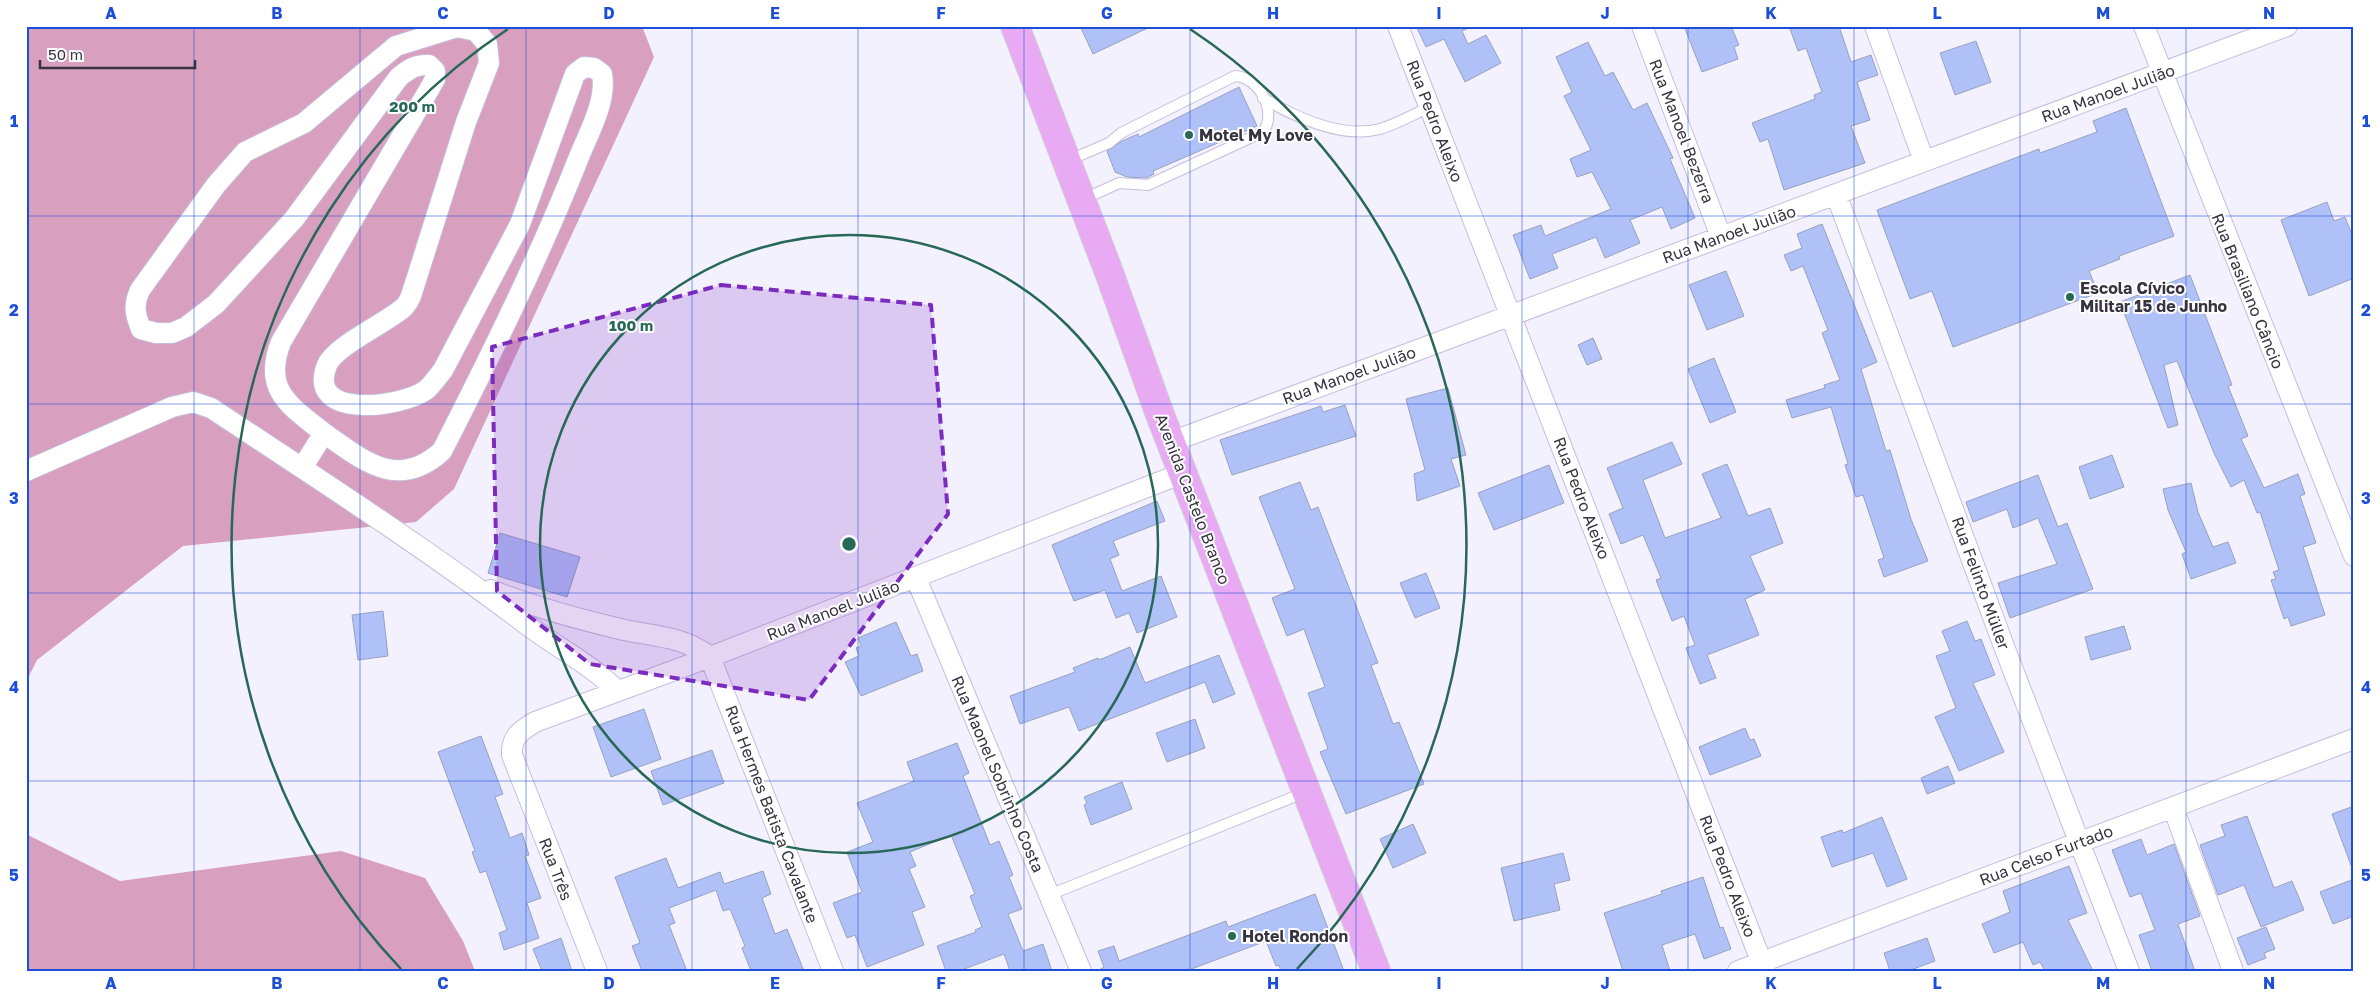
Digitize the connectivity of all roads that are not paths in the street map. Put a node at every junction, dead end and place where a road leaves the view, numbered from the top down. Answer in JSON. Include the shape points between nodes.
{"nodes":[{"id":1,"x":1015,"y":26,"type":"edge"},
{"id":2,"x":1398,"y":26,"type":"edge"},
{"id":3,"x":1642,"y":26,"type":"edge"},
{"id":4,"x":1875,"y":26,"type":"edge"},
{"id":5,"x":2144,"y":26,"type":"edge"},
{"id":6,"x":2287,"y":26,"type":"edge"},
{"id":7,"x":2161,"y":73,"type":"junction"},
{"id":8,"x":1263,"y":98,"type":"junction"},
{"id":9,"x":1430,"y":107,"type":"junction"},
{"id":10,"x":1066,"y":161,"type":"junction"},
{"id":11,"x":1924,"y":161,"type":"junction"},
{"id":12,"x":1836,"y":194,"type":"junction"},
{"id":13,"x":1081,"y":200,"type":"junction"},
{"id":14,"x":1721,"y":237,"type":"junction"},
{"id":15,"x":1512,"y":315,"type":"junction"},
{"id":16,"x":324,"y":434,"type":"junction"},
{"id":17,"x":1170,"y":442,"type":"junction"},
{"id":18,"x":302,"y":468,"type":"junction"},
{"id":19,"x":26,"y":471,"type":"edge"},
{"id":20,"x":1182,"y":473,"type":"junction"},
{"id":21,"x":2354,"y":556,"type":"edge"},
{"id":22,"x":916,"y":578,"type":"junction"},
{"id":23,"x":468,"y":580,"type":"junction"},
{"id":24,"x":710,"y":657,"type":"junction"},
{"id":25,"x":616,"y":692,"type":"junction"},
{"id":26,"x":2354,"y":739,"type":"edge"},
{"id":27,"x":516,"y":766,"type":"joint"},
{"id":28,"x":1306,"y":792,"type":"junction"},
{"id":29,"x":2173,"y":807,"type":"junction"},
{"id":30,"x":2079,"y":843,"type":"junction"},
{"id":31,"x":1049,"y":895,"type":"junction"},
{"id":32,"x":1763,"y":966,"type":"edge"},
{"id":33,"x":597,"y":971,"type":"edge"},
{"id":34,"x":833,"y":971,"type":"edge"},
{"id":35,"x":1081,"y":971,"type":"edge"},
{"id":36,"x":1376,"y":971,"type":"edge"},
{"id":37,"x":1738,"y":971,"type":"edge"},
{"id":38,"x":2129,"y":971,"type":"edge"},
{"id":39,"x":2233,"y":971,"type":"edge"}],
"edges":[{"from":1,"to":10,"type":"highway","name":"Avenida Castelo Branco"},
{"from":2,"to":9,"type":"street","name":"Rua Pedro Aleixo"},
{"from":3,"to":14,"type":"street","name":"Rua Manoel Bezerra"},
{"from":4,"to":11,"type":"street"},
{"from":5,"to":7,"type":"street","name":"Rua Brasiliano Câncio"},
{"from":6,"to":7,"type":"street","name":"Rua Manoel Julião"},
{"from":7,"to":11,"type":"street","name":"Rua Manoel Julião"},
{"from":7,"to":21,"type":"street","name":"Rua Brasiliano Câncio"},
{"from":8,"to":9,"type":"lane","via":[[1306,121],[1359,131],[1380,128]]},
{"from":8,"to":10,"type":"lane","via":[[1253,82],[1235,76],[1121,133],[1109,143]]},
{"from":8,"to":13,"type":"lane","via":[[1270,112],[1269,124],[1263,132],[1148,185],[1119,183]]},
{"from":9,"to":15,"type":"street","name":"Rua Pedro Aleixo"},
{"from":10,"to":13,"type":"highway","name":"Avenida Castelo Branco"},
{"from":11,"to":12,"type":"street","name":"Rua Manoel Julião"},
{"from":12,"to":14,"type":"street","name":"Rua Manoel Julião"},
{"from":12,"to":30,"type":"street","name":"Rua Felinto Müller"},
{"from":13,"to":17,"type":"highway","name":"Avenida Castelo Branco"},
{"from":14,"to":15,"type":"street","name":"Rua Manoel Julião"},
{"from":15,"to":17,"type":"street","name":"Rua Manoel Julião"},
{"from":15,"to":32,"type":"street","name":"Rua Pedro Aleixo"},
{"from":16,"to":16,"type":"street","via":[[366,462],[387,470],[410,470],[428,464],[442,451],[504,328],[563,198],[597,111],[604,86],[602,74],[594,68],[584,67],[575,74],[520,224],[443,370],[425,391],[400,400],[348,405],[334,400],[326,392],[323,378],[328,362],[338,352],[404,307],[411,296],[466,122],[489,63],[487,44],[476,31],[457,27],[396,46],[304,123],[245,152],[216,186],[140,290],[135,302],[135,316],[141,329],[172,333],[186,327],[216,304],[294,219],[399,77],[420,64],[435,71],[430,88],[274,357],[278,388],[288,404]]},
{"from":16,"to":18,"type":"street"},
{"from":17,"to":20,"type":"highway","name":"Avenida Castelo Branco"},
{"from":18,"to":19,"type":"street","via":[[211,408],[193,402],[172,406]]},
{"from":18,"to":23,"type":"street"},
{"from":20,"to":22,"type":"street","name":"Rua Manoel Julião"},
{"from":20,"to":28,"type":"highway","name":"Avenida Castelo Branco"},
{"from":22,"to":24,"type":"street","name":"Rua Manoel Julião"},
{"from":22,"to":31,"type":"street","name":"Rua Maonel Sobrinho Costa"},
{"from":23,"to":24,"type":"street","via":[[545,609],[617,629],[675,638],[696,646]]},
{"from":23,"to":25,"type":"street","via":[[601,675]]},
{"from":24,"to":25,"type":"street","name":"Rua Manoel Julião"},
{"from":24,"to":34,"type":"street","name":"Rua Hermes Batista Cavalante"},
{"from":25,"to":27,"type":"street","name":"Rua Manoel Julião","via":[[535,722],[522,730],[514,737],[512,746]]},
{"from":26,"to":29,"type":"street","name":"Rua Celso Furtado"},
{"from":27,"to":33,"type":"street","name":"Rua Três"},
{"from":28,"to":31,"type":"lane"},
{"from":28,"to":36,"type":"highway","name":"Avenida Castelo Branco"},
{"from":29,"to":30,"type":"street","name":"Rua Celso Furtado"},
{"from":29,"to":39,"type":"street"},
{"from":30,"to":32,"type":"street","name":"Rua Celso Furtado"},
{"from":30,"to":38,"type":"street","name":"Rua Felinto Müller"},
{"from":31,"to":35,"type":"street","name":"Rua Maonel Sobrinho Costa"},
{"from":32,"to":37,"type":"street","name":"Rua Celso Furtado"}]}
